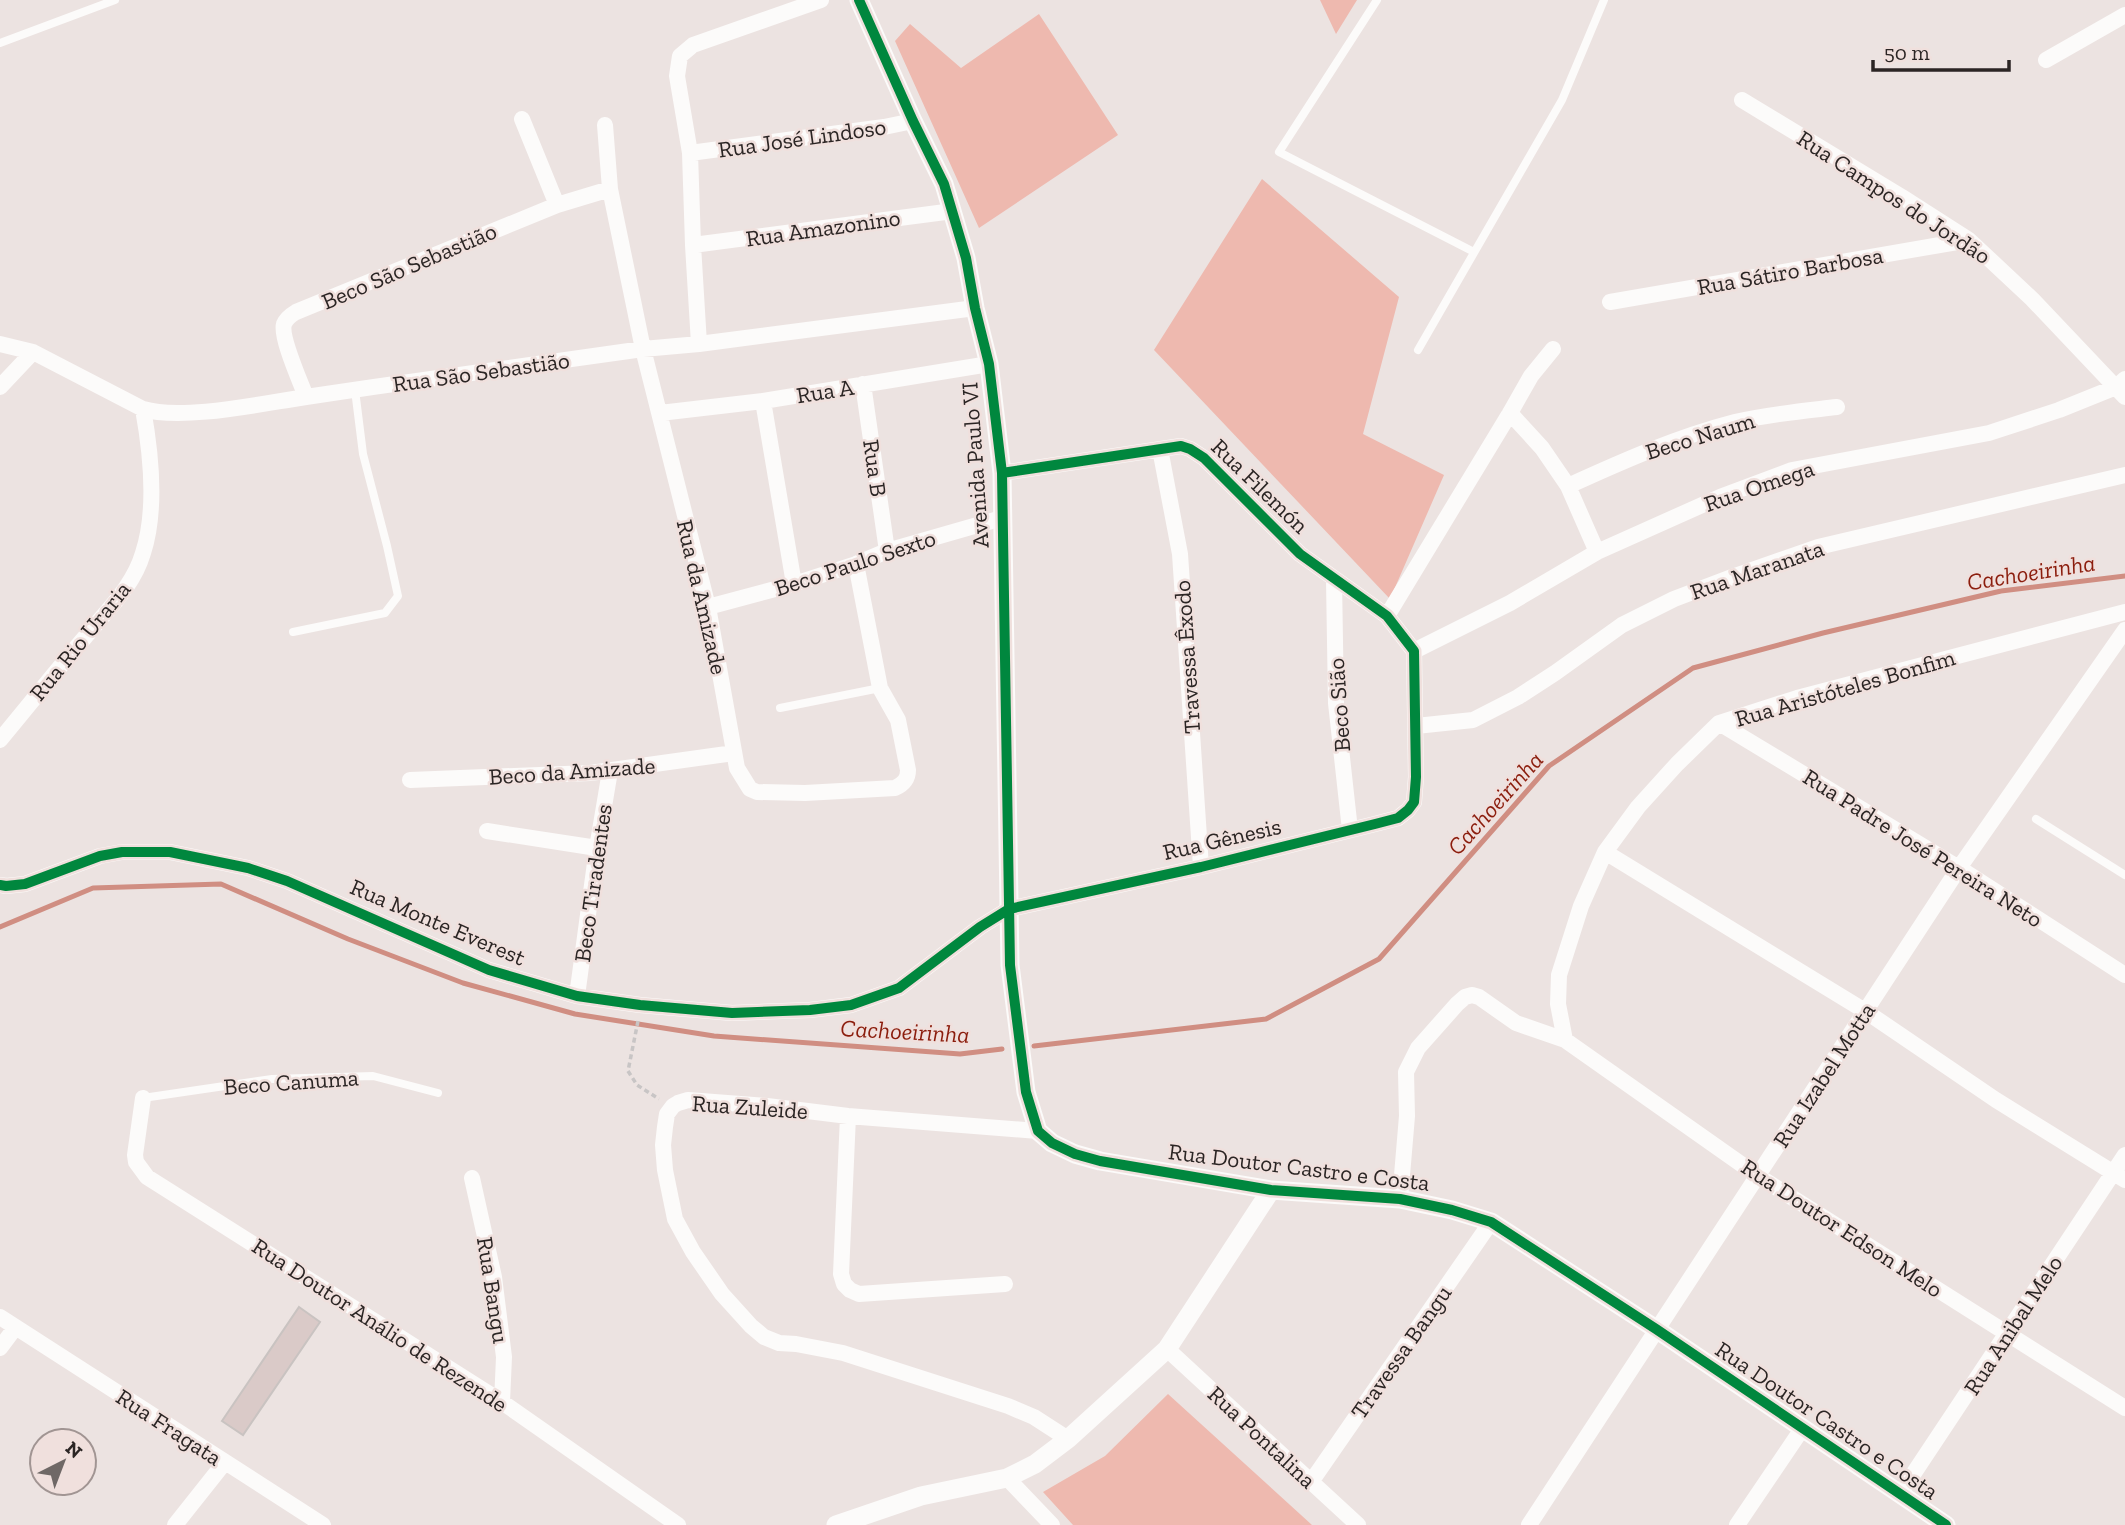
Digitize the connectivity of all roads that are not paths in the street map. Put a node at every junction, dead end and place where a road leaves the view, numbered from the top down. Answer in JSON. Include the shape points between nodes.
{"nodes":[{"id":1,"x":115,"y":0,"type":"edge"},
{"id":2,"x":821,"y":0,"type":"edge"},
{"id":3,"x":859,"y":0,"type":"edge"},
{"id":4,"x":1377,"y":0,"type":"edge"},
{"id":5,"x":1604,"y":0,"type":"edge"},
{"id":6,"x":2125,"y":15,"type":"edge"},
{"id":7,"x":0,"y":43,"type":"edge"},
{"id":8,"x":2046,"y":60,"type":"dead end"},
{"id":9,"x":1742,"y":100,"type":"dead end"},
{"id":10,"x":522,"y":119,"type":"dead end"},
{"id":11,"x":913,"y":121,"type":"junction"},
{"id":12,"x":604,"y":125,"type":"dead end"},
{"id":13,"x":690,"y":153,"type":"junction"},
{"id":14,"x":610,"y":190,"type":"junction"},
{"id":15,"x":557,"y":205,"type":"junction"},
{"id":16,"x":953,"y":211,"type":"junction"},
{"id":17,"x":1969,"y":240,"type":"junction"},
{"id":18,"x":693,"y":245,"type":"junction"},
{"id":19,"x":1474,"y":252,"type":"junction"},
{"id":20,"x":1611,"y":302,"type":"dead end"},
{"id":21,"x":975,"y":307,"type":"junction"},
{"id":22,"x":0,"y":344,"type":"edge"},
{"id":23,"x":699,"y":344,"type":"junction"},
{"id":24,"x":643,"y":349,"type":"junction"},
{"id":25,"x":1553,"y":349,"type":"dead end"},
{"id":26,"x":1418,"y":350,"type":"dead end"},
{"id":27,"x":33,"y":352,"type":"junction"},
{"id":28,"x":989,"y":364,"type":"junction"},
{"id":29,"x":863,"y":384,"type":"junction"},
{"id":30,"x":0,"y":387,"type":"edge"},
{"id":31,"x":2122,"y":388,"type":"edge"},
{"id":32,"x":355,"y":390,"type":"junction"},
{"id":33,"x":306,"y":397,"type":"junction"},
{"id":34,"x":763,"y":401,"type":"junction"},
{"id":35,"x":1837,"y":407,"type":"dead end"},
{"id":36,"x":143,"y":409,"type":"junction"},
{"id":37,"x":660,"y":413,"type":"junction"},
{"id":38,"x":1510,"y":414,"type":"junction"},
{"id":39,"x":1160,"y":449,"type":"junction"},
{"id":40,"x":1002,"y":473,"type":"junction"},
{"id":41,"x":2125,"y":475,"type":"edge"},
{"id":42,"x":1569,"y":486,"type":"junction"},
{"id":43,"x":1002,"y":518,"type":"junction"},
{"id":44,"x":887,"y":551,"type":"junction"},
{"id":45,"x":1597,"y":552,"type":"junction"},
{"id":46,"x":856,"y":564,"type":"junction"},
{"id":47,"x":1334,"y":580,"type":"junction"},
{"id":48,"x":794,"y":584,"type":"junction"},
{"id":49,"x":708,"y":607,"type":"junction"},
{"id":50,"x":2125,"y":612,"type":"edge"},
{"id":51,"x":1387,"y":616,"type":"junction"},
{"id":52,"x":2125,"y":631,"type":"edge"},
{"id":53,"x":293,"y":632,"type":"dead end"},
{"id":54,"x":1413,"y":651,"type":"junction"},
{"id":55,"x":880,"y":688,"type":"junction"},
{"id":56,"x":780,"y":708,"type":"dead end"},
{"id":57,"x":1719,"y":723,"type":"junction"},
{"id":58,"x":1416,"y":726,"type":"junction"},
{"id":59,"x":0,"y":740,"type":"edge"},
{"id":60,"x":734,"y":753,"type":"junction"},
{"id":61,"x":610,"y":771,"type":"junction"},
{"id":62,"x":410,"y":780,"type":"dead end"},
{"id":63,"x":2036,"y":819,"type":"dead end"},
{"id":64,"x":1350,"y":830,"type":"junction"},
{"id":65,"x":487,"y":831,"type":"dead end"},
{"id":66,"x":597,"y":848,"type":"junction"},
{"id":67,"x":1605,"y":852,"type":"junction"},
{"id":68,"x":1201,"y":867,"type":"junction"},
{"id":69,"x":1959,"y":868,"type":"junction"},
{"id":70,"x":2125,"y":874,"type":"edge"},
{"id":71,"x":0,"y":885,"type":"edge"},
{"id":72,"x":1009,"y":909,"type":"junction"},
{"id":73,"x":2125,"y":975,"type":"edge"},
{"id":74,"x":577,"y":996,"type":"junction"},
{"id":75,"x":1866,"y":1011,"type":"junction"},
{"id":76,"x":1565,"y":1040,"type":"junction"},
{"id":77,"x":438,"y":1093,"type":"dead end"},
{"id":78,"x":143,"y":1098,"type":"joint"},
{"id":79,"x":848,"y":1116,"type":"junction"},
{"id":80,"x":1038,"y":1131,"type":"junction"},
{"id":81,"x":2125,"y":1155,"type":"edge"},
{"id":82,"x":1758,"y":1175,"type":"junction"},
{"id":83,"x":2119,"y":1176,"type":"edge"},
{"id":84,"x":472,"y":1178,"type":"dead end"},
{"id":85,"x":1271,"y":1190,"type":"junction"},
{"id":86,"x":1400,"y":1199,"type":"junction"},
{"id":87,"x":1491,"y":1222,"type":"junction"},
{"id":88,"x":1005,"y":1284,"type":"dead end"},
{"id":89,"x":0,"y":1317,"type":"edge"},
{"id":90,"x":15,"y":1328,"type":"junction"},
{"id":91,"x":1656,"y":1329,"type":"junction"},
{"id":92,"x":2008,"y":1334,"type":"junction"},
{"id":93,"x":0,"y":1348,"type":"edge"},
{"id":94,"x":1167,"y":1349,"type":"junction"},
{"id":95,"x":502,"y":1402,"type":"junction"},
{"id":96,"x":2125,"y":1408,"type":"edge"},
{"id":97,"x":1802,"y":1430,"type":"junction"},
{"id":98,"x":1068,"y":1439,"type":"junction"},
{"id":99,"x":225,"y":1462,"type":"junction"},
{"id":100,"x":1007,"y":1478,"type":"junction"},
{"id":101,"x":1311,"y":1482,"type":"junction"},
{"id":102,"x":1899,"y":1494,"type":"junction"},
{"id":103,"x":175,"y":1525,"type":"edge"},
{"id":104,"x":323,"y":1525,"type":"edge"},
{"id":105,"x":677,"y":1525,"type":"edge"},
{"id":106,"x":836,"y":1525,"type":"edge"},
{"id":107,"x":1052,"y":1525,"type":"edge"},
{"id":108,"x":1358,"y":1525,"type":"edge"},
{"id":109,"x":1529,"y":1525,"type":"edge"},
{"id":110,"x":1737,"y":1525,"type":"edge"},
{"id":111,"x":1946,"y":1525,"type":"edge"}],
"edges":[{"from":1,"to":7,"type":"lane"},
{"from":2,"to":13,"type":"street","via":[[693,45],[680,56],[677,76]]},
{"from":3,"to":11,"type":"street","name":"Avenida Paulo VI"},
{"from":4,"to":19,"type":"lane","via":[[1279,152]]},
{"from":5,"to":19,"type":"lane","via":[[1562,100]]},
{"from":6,"to":8,"type":"street"},
{"from":9,"to":17,"type":"street","name":"Rua Campos do Jordão"},
{"from":10,"to":15,"type":"street"},
{"from":11,"to":13,"type":"street","name":"Rua José Lindoso"},
{"from":11,"to":16,"type":"street","name":"Avenida Paulo VI"},
{"from":12,"to":14,"type":"street"},
{"from":13,"to":18,"type":"street"},
{"from":14,"to":15,"type":"street","name":"Beco São Sebastião"},
{"from":14,"to":24,"type":"street"},
{"from":15,"to":33,"type":"street","name":"Beco São Sebastião","via":[[289,317],[283,329]]},
{"from":16,"to":18,"type":"street","name":"Rua Amazonino"},
{"from":16,"to":21,"type":"street","name":"Avenida Paulo VI"},
{"from":17,"to":20,"type":"street","name":"Rua Sátiro Barbosa"},
{"from":17,"to":31,"type":"street","name":"Rua Campos do Jordão"},
{"from":18,"to":23,"type":"street"},
{"from":19,"to":26,"type":"lane"},
{"from":21,"to":23,"type":"street","name":"Rua São Sebastião"},
{"from":21,"to":28,"type":"street","name":"Avenida Paulo VI"},
{"from":22,"to":27,"type":"street","name":"Rua São Sebastião"},
{"from":23,"to":24,"type":"street","name":"Rua São Sebastião"},
{"from":24,"to":32,"type":"street","name":"Rua São Sebastião"},
{"from":24,"to":37,"type":"street","name":"Rua da Amizade"},
{"from":25,"to":38,"type":"street"},
{"from":27,"to":30,"type":"street"},
{"from":27,"to":36,"type":"street","name":"Rua São Sebastião"},
{"from":28,"to":29,"type":"street","name":"Rua A"},
{"from":28,"to":40,"type":"street","name":"Avenida Paulo VI"},
{"from":29,"to":34,"type":"street","name":"Rua A"},
{"from":29,"to":44,"type":"street","name":"Rua B"},
{"from":31,"to":45,"type":"street","name":"Rua Omega","via":[[1989,433],[1793,470]]},
{"from":32,"to":33,"type":"street","name":"Rua São Sebastião"},
{"from":32,"to":53,"type":"lane","via":[[363,454],[398,596],[385,613]]},
{"from":33,"to":36,"type":"street","name":"Rua São Sebastião","via":[[177,413]]},
{"from":34,"to":37,"type":"street","name":"Rua A"},
{"from":34,"to":48,"type":"street"},
{"from":35,"to":42,"type":"street","name":"Beco Naum","via":[[1735,422],[1650,449]]},
{"from":36,"to":59,"type":"street","name":"Rua Rio Uraria","via":[[150,511],[143,555],[119,599]]},
{"from":37,"to":49,"type":"street","name":"Rua da Amizade"},
{"from":38,"to":42,"type":"street"},
{"from":38,"to":51,"type":"street"},
{"from":39,"to":40,"type":"street","name":"Rua Filemón"},
{"from":39,"to":47,"type":"street","name":"Rua Filemón","via":[[1181,446],[1204,458],[1300,554]]},
{"from":39,"to":68,"type":"street","name":"Travessa Êxodo","via":[[1180,554]]},
{"from":40,"to":43,"type":"street","name":"Avenida Paulo VI"},
{"from":41,"to":58,"type":"street","name":"Rua Maranata","via":[[1818,547],[1744,573],[1674,599],[1622,625],[1527,691],[1472,720]]},
{"from":42,"to":45,"type":"street"},
{"from":43,"to":44,"type":"street","name":"Beco Paulo Sexto"},
{"from":43,"to":72,"type":"street","name":"Avenida Paulo VI"},
{"from":44,"to":46,"type":"street","name":"Beco Paulo Sexto"},
{"from":45,"to":54,"type":"street","name":"Rua Omega","via":[[1510,603]]},
{"from":46,"to":48,"type":"street","name":"Beco Paulo Sexto"},
{"from":46,"to":55,"type":"street"},
{"from":47,"to":51,"type":"street","name":"Rua Filemón"},
{"from":47,"to":64,"type":"street","name":"Beco Sião","via":[[1336,703]]},
{"from":48,"to":49,"type":"street","name":"Beco Paulo Sexto"},
{"from":49,"to":60,"type":"street","name":"Rua da Amizade"},
{"from":50,"to":57,"type":"street","name":"Rua Aristóteles Bonfim","via":[[1797,698]]},
{"from":51,"to":54,"type":"street","name":"Rua Filemón"},
{"from":52,"to":69,"type":"street","name":"Rua Izabel Motta"},
{"from":54,"to":58,"type":"street"},
{"from":55,"to":56,"type":"lane"},
{"from":55,"to":60,"type":"street","name":"Rua da Amizade","via":[[898,719],[908,770],[905,781],[895,788],[757,792],[737,768]]},
{"from":57,"to":67,"type":"street","name":"Rua Aristóteles Bonfim","via":[[1638,807]]},
{"from":57,"to":69,"type":"street","name":"Rua Padre José Pereira Neto"},
{"from":58,"to":64,"type":"street","name":"Rua Gênesis","via":[[1414,802],[1398,818]]},
{"from":60,"to":61,"type":"street","name":"Beco da Amizade"},
{"from":61,"to":62,"type":"street","name":"Beco da Amizade"},
{"from":61,"to":66,"type":"street","name":"Beco Tiradentes"},
{"from":63,"to":70,"type":"lane"},
{"from":64,"to":68,"type":"street","name":"Rua Gênesis"},
{"from":65,"to":66,"type":"street"},
{"from":66,"to":74,"type":"street","name":"Beco Tiradentes"},
{"from":67,"to":75,"type":"street"},
{"from":67,"to":76,"type":"street","name":"Rua Aristóteles Bonfim","via":[[1581,906],[1559,975],[1558,1004]]},
{"from":68,"to":72,"type":"street","name":"Rua Gênesis"},
{"from":69,"to":73,"type":"street","name":"Rua Padre José Pereira Neto"},
{"from":69,"to":75,"type":"street","name":"Rua Izabel Motta"},
{"from":71,"to":74,"type":"street","name":"Rua Monte Everest","via":[[25,884],[122,852],[196,857],[287,881],[489,970]]},
{"from":72,"to":74,"type":"street","name":"Rua Monte Everest","via":[[899,988],[851,1005],[732,1013]]},
{"from":72,"to":80,"type":"street","via":[[1010,965],[1026,1092]]},
{"from":75,"to":82,"type":"street","name":"Rua Izabel Motta"},
{"from":75,"to":83,"type":"street","via":[[1996,1100]]},
{"from":76,"to":82,"type":"street","name":"Rua Doutor Edson Melo"},
{"from":76,"to":86,"type":"street","name":"Rua Doutor Edson Melo","via":[[1516,1023],[1472,995],[1441,1020],[1406,1072]]},
{"from":77,"to":78,"type":"lane","name":"Beco Canuma","via":[[373,1076],[272,1079]]},
{"from":78,"to":95,"type":"street","name":"Rua Doutor Análio de Rezende","via":[[135,1155],[147,1177]]},
{"from":79,"to":80,"type":"street","name":"Rua Zuleide"},
{"from":79,"to":88,"type":"street","via":[[844,1284],[859,1294]]},
{"from":79,"to":98,"type":"street","name":"Rua Zuleide","via":[[688,1100],[673,1106],[667,1114],[663,1145],[665,1170],[675,1219],[693,1252],[722,1294],[764,1337],[843,1353],[954,1387],[1034,1417]]},
{"from":80,"to":85,"type":"street","name":"Rua Doutor Castro e Costa","via":[[1052,1143],[1100,1161]]},
{"from":81,"to":83,"type":"street","name":"Rua Anibal Melo"},
{"from":82,"to":91,"type":"street","name":"Rua Izabel Motta"},
{"from":82,"to":92,"type":"street","name":"Rua Doutor Edson Melo"},
{"from":83,"to":92,"type":"street","name":"Rua Anibal Melo"},
{"from":84,"to":95,"type":"street","name":"Rua Bangu","via":[[494,1277],[504,1357]]},
{"from":85,"to":86,"type":"street","name":"Rua Doutor Castro e Costa"},
{"from":85,"to":94,"type":"street"},
{"from":86,"to":87,"type":"street","name":"Rua Doutor Castro e Costa"},
{"from":87,"to":91,"type":"street","name":"Rua Doutor Castro e Costa"},
{"from":87,"to":101,"type":"street","name":"Travessa Bangu"},
{"from":89,"to":90,"type":"street","name":"Rua Fragata"},
{"from":90,"to":93,"type":"street"},
{"from":90,"to":99,"type":"street","name":"Rua Fragata"},
{"from":91,"to":97,"type":"street","name":"Rua Doutor Castro e Costa"},
{"from":91,"to":109,"type":"street","name":"Rua Izabel Motta"},
{"from":92,"to":96,"type":"street","name":"Rua Doutor Edson Melo"},
{"from":92,"to":102,"type":"street","name":"Rua Anibal Melo"},
{"from":94,"to":98,"type":"street"},
{"from":94,"to":101,"type":"street","name":"Rua Pontalina"},
{"from":95,"to":105,"type":"street","name":"Rua Doutor Análio de Rezende"},
{"from":97,"to":102,"type":"street","name":"Rua Doutor Castro e Costa"},
{"from":97,"to":110,"type":"street"},
{"from":98,"to":100,"type":"street"},
{"from":99,"to":103,"type":"street"},
{"from":99,"to":104,"type":"street","name":"Rua Fragata"},
{"from":100,"to":106,"type":"street","via":[[921,1496]]},
{"from":100,"to":107,"type":"street"},
{"from":101,"to":108,"type":"street","name":"Rua Pontalina"},
{"from":102,"to":111,"type":"street","name":"Rua Doutor Castro e Costa"}]}
